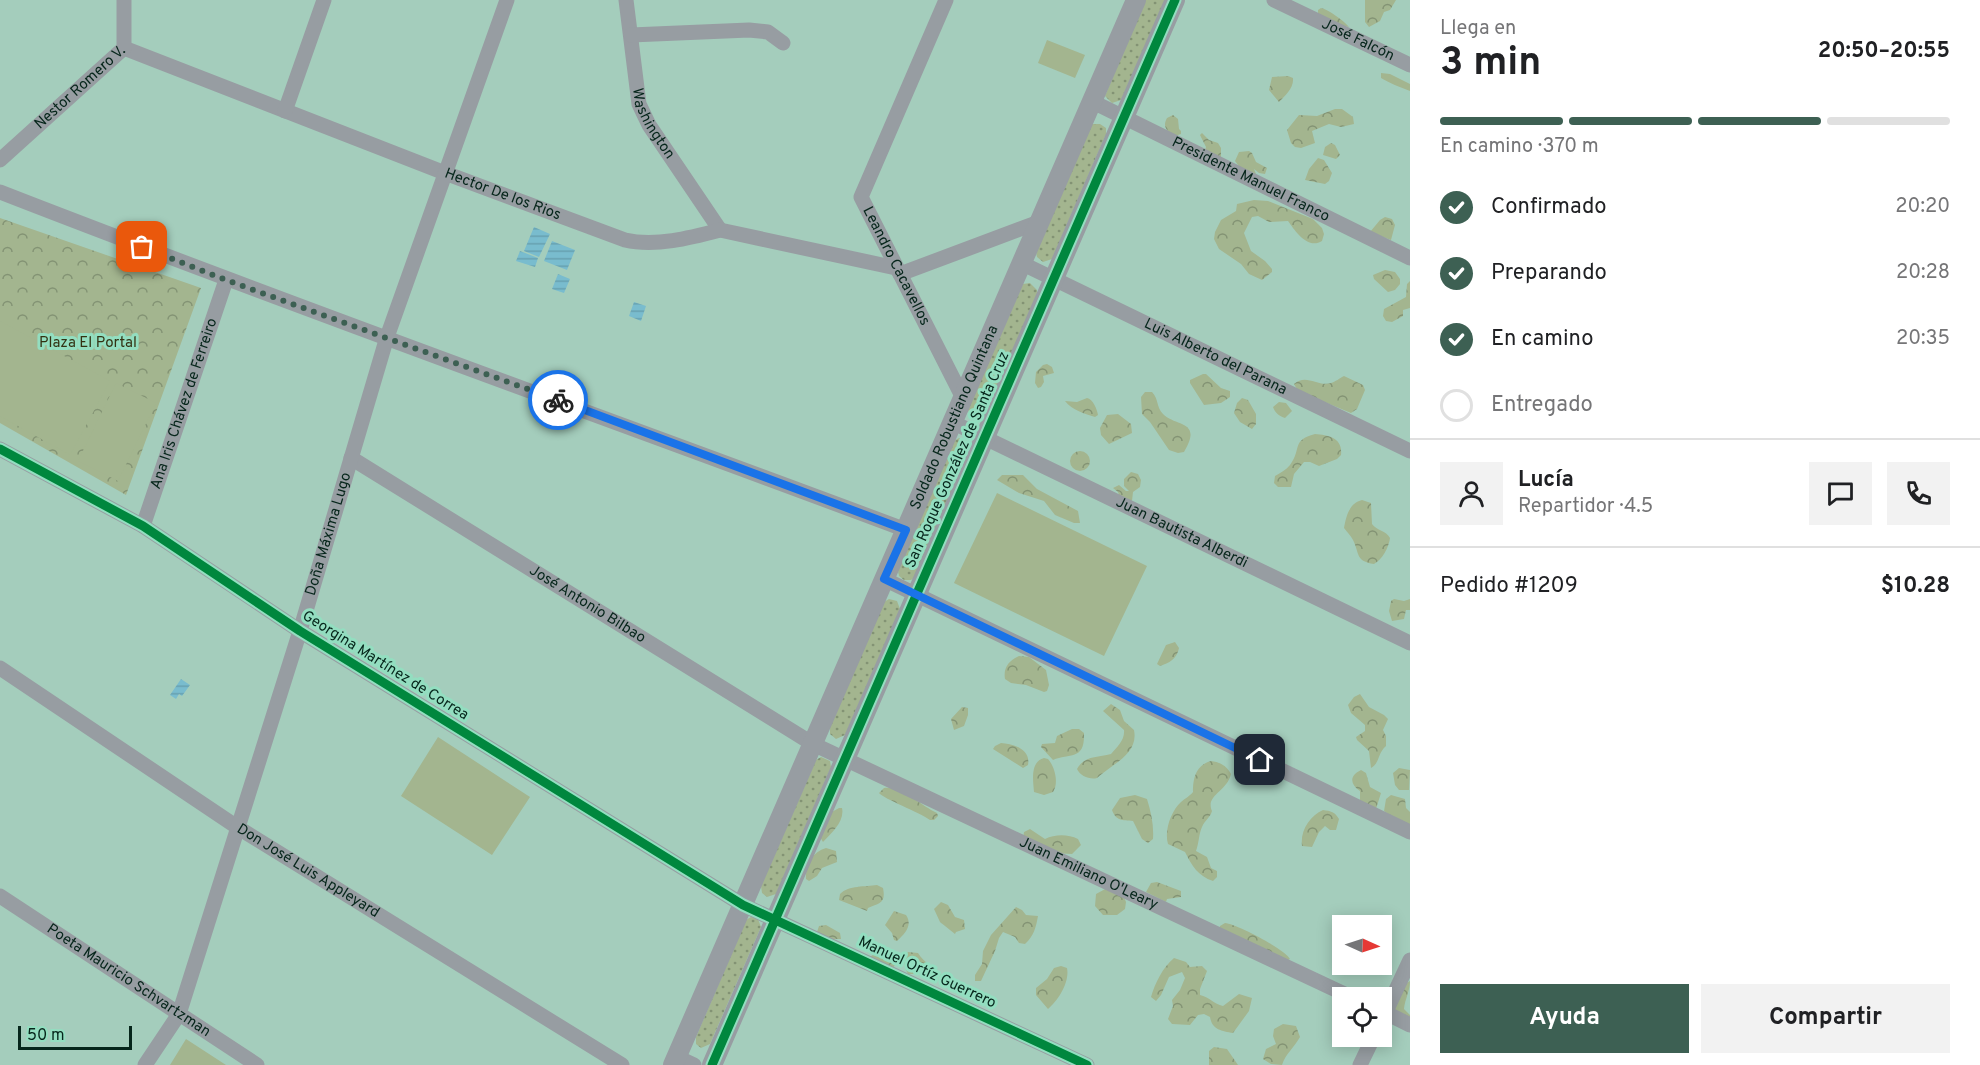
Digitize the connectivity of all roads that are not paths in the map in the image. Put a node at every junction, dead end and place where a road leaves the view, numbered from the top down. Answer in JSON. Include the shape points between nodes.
{"nodes":[{"id":1,"x":124,"y":0,"type":"edge"},
{"id":2,"x":324,"y":0,"type":"edge"},
{"id":3,"x":507,"y":0,"type":"edge"},
{"id":4,"x":626,"y":0,"type":"edge"},
{"id":5,"x":946,"y":0,"type":"edge"},
{"id":6,"x":1136,"y":0,"type":"edge"},
{"id":7,"x":1175,"y":0,"type":"edge"},
{"id":8,"x":1274,"y":0,"type":"edge"},
{"id":9,"x":631,"y":35,"type":"junction"},
{"id":10,"x":783,"y":43,"type":"dead end"},
{"id":11,"x":124,"y":48,"type":"junction"},
{"id":12,"x":1410,"y":65,"type":"edge"},
{"id":13,"x":1092,"y":101,"type":"junction"},
{"id":14,"x":285,"y":111,"type":"junction"},
{"id":15,"x":1124,"y":117,"type":"junction"},
{"id":16,"x":0,"y":160,"type":"edge"},
{"id":17,"x":445,"y":173,"type":"junction"},
{"id":18,"x":0,"y":192,"type":"edge"},
{"id":19,"x":1040,"y":222,"type":"junction"},
{"id":20,"x":720,"y":230,"type":"junction"},
{"id":21,"x":1410,"y":258,"type":"edge"},
{"id":22,"x":1021,"y":263,"type":"junction"},
{"id":23,"x":898,"y":271,"type":"junction"},
{"id":24,"x":1054,"y":278,"type":"junction"},
{"id":25,"x":226,"y":280,"type":"junction"},
{"id":26,"x":387,"y":337,"type":"junction"},
{"id":27,"x":963,"y":398,"type":"junction"},
{"id":28,"x":952,"y":422,"type":"junction"},
{"id":29,"x":984,"y":439,"type":"junction"},
{"id":30,"x":0,"y":449,"type":"edge"},
{"id":31,"x":1410,"y":451,"type":"edge"},
{"id":32,"x":351,"y":458,"type":"junction"},
{"id":33,"x":143,"y":526,"type":"junction"},
{"id":34,"x":906,"y":530,"type":"junction"},
{"id":35,"x":884,"y":579,"type":"junction"},
{"id":36,"x":916,"y":594,"type":"junction"},
{"id":37,"x":300,"y":631,"type":"junction"},
{"id":38,"x":1410,"y":643,"type":"edge"},
{"id":39,"x":0,"y":668,"type":"edge"},
{"id":40,"x":818,"y":746,"type":"junction"},
{"id":41,"x":846,"y":758,"type":"junction"},
{"id":42,"x":237,"y":827,"type":"junction"},
{"id":43,"x":1410,"y":832,"type":"edge"},
{"id":44,"x":0,"y":896,"type":"edge"},
{"id":45,"x":748,"y":907,"type":"junction"},
{"id":46,"x":776,"y":919,"type":"junction"},
{"id":47,"x":1410,"y":960,"type":"edge"},
{"id":48,"x":1332,"y":988,"type":"edge"},
{"id":49,"x":1392,"y":997,"type":"edge"},
{"id":50,"x":179,"y":1014,"type":"junction"},
{"id":51,"x":1392,"y":1018,"type":"edge"},
{"id":52,"x":1410,"y":1025,"type":"edge"},
{"id":53,"x":1369,"y":1047,"type":"edge"},
{"id":54,"x":681,"y":1062,"type":"edge"},
{"id":55,"x":145,"y":1065,"type":"edge"},
{"id":56,"x":257,"y":1065,"type":"edge"},
{"id":57,"x":622,"y":1065,"type":"edge"},
{"id":58,"x":712,"y":1065,"type":"edge"},
{"id":59,"x":1087,"y":1065,"type":"edge"},
{"id":60,"x":1360,"y":1065,"type":"edge"}],
"edges":[{"from":1,"to":11,"type":"street","name":"Nestor Romero V."},
{"from":2,"to":14,"type":"street"},
{"from":3,"to":17,"type":"street","name":"Doña Máxima Lugo"},
{"from":4,"to":9,"type":"street","name":"Washington"},
{"from":5,"to":23,"type":"street","name":"Leandro Cacavellos","via":[[861,197]]},
{"from":6,"to":13,"type":"street","name":"Soldado Robustiano Quintana"},
{"from":7,"to":15,"type":"street","name":"San Roque González de Santa Cruz"},
{"from":8,"to":12,"type":"street","name":"José Falcón"},
{"from":9,"to":10,"type":"street","via":[[748,30],[768,32]]},
{"from":9,"to":20,"type":"street","name":"Washington","via":[[639,104]]},
{"from":11,"to":14,"type":"street","name":"Hector De los Rios"},
{"from":11,"to":16,"type":"street","name":"Nestor Romero V."},
{"from":13,"to":15,"type":"street","name":"Presidente Manuel Franco"},
{"from":13,"to":19,"type":"street","name":"Soldado Robustiano Quintana"},
{"from":14,"to":17,"type":"street","name":"Hector De los Rios"},
{"from":15,"to":21,"type":"street","name":"Presidente Manuel Franco"},
{"from":15,"to":24,"type":"street","name":"San Roque González de Santa Cruz"},
{"from":17,"to":20,"type":"street","name":"Hector De los Rios","via":[[625,240],[642,243]]},
{"from":17,"to":26,"type":"street","name":"Doña Máxima Lugo"},
{"from":18,"to":25,"type":"street"},
{"from":19,"to":22,"type":"street","name":"Soldado Robustiano Quintana"},
{"from":19,"to":23,"type":"street"},
{"from":20,"to":23,"type":"street","name":"Hector De los Rios"},
{"from":22,"to":24,"type":"street","name":"Luis Alberto del Parana"},
{"from":22,"to":27,"type":"street","name":"Soldado Robustiano Quintana"},
{"from":23,"to":27,"type":"street","name":"Leandro Cacavellos"},
{"from":24,"to":29,"type":"street","name":"San Roque González de Santa Cruz"},
{"from":24,"to":31,"type":"street","name":"Luis Alberto del Parana"},
{"from":25,"to":26,"type":"street"},
{"from":25,"to":33,"type":"street","name":"Ana Iris Chávez de Ferreiro"},
{"from":26,"to":32,"type":"street","name":"Doña Máxima Lugo"},
{"from":26,"to":34,"type":"street"},
{"from":27,"to":28,"type":"street","name":"Soldado Robustiano Quintana"},
{"from":28,"to":29,"type":"street","name":"Juan Bautista Alberdi"},
{"from":28,"to":34,"type":"street","name":"Soldado Robustiano Quintana"},
{"from":29,"to":36,"type":"street","name":"San Roque González de Santa Cruz"},
{"from":29,"to":38,"type":"street","name":"Juan Bautista Alberdi"},
{"from":30,"to":33,"type":"street","name":"Georgina Martínez de Correa"},
{"from":32,"to":37,"type":"street","name":"Doña Máxima Lugo"},
{"from":32,"to":40,"type":"street","name":"José Antonio Bilbao"},
{"from":33,"to":37,"type":"street","name":"Georgina Martínez de Correa"},
{"from":34,"to":35,"type":"street","name":"Soldado Robustiano Quintana"},
{"from":35,"to":36,"type":"street"},
{"from":35,"to":40,"type":"street","name":"Soldado Robustiano Quintana"},
{"from":36,"to":41,"type":"street","name":"San Roque González de Santa Cruz"},
{"from":36,"to":43,"type":"street"},
{"from":37,"to":42,"type":"street","name":"Doña Máxima Lugo"},
{"from":37,"to":45,"type":"street","name":"Georgina Martínez de Correa"},
{"from":39,"to":42,"type":"street","name":"Don José Luis Appleyard"},
{"from":40,"to":41,"type":"street","name":"Juan Emiliano O'Leary"},
{"from":40,"to":45,"type":"street","name":"Soldado Robustiano Quintana"},
{"from":41,"to":46,"type":"street","name":"San Roque González de Santa Cruz"},
{"from":41,"to":48,"type":"street","name":"Juan Emiliano O'Leary"},
{"from":42,"to":50,"type":"street","name":"Doña Máxima Lugo"},
{"from":42,"to":57,"type":"street","name":"Don José Luis Appleyard"},
{"from":44,"to":50,"type":"street","name":"Poeta Mauricio Schvartzman"},
{"from":45,"to":46,"type":"street","name":"Manuel Ortíz Guerrero"},
{"from":45,"to":54,"type":"street","name":"Soldado Robustiano Quintana"},
{"from":46,"to":58,"type":"street","name":"San Roque González de Santa Cruz"},
{"from":46,"to":59,"type":"street","name":"Manuel Ortíz Guerrero"},
{"from":47,"to":49,"type":"street"},
{"from":50,"to":55,"type":"street","name":"Doña Máxima Lugo"},
{"from":50,"to":56,"type":"street","name":"Poeta Mauricio Schvartzman"},
{"from":51,"to":52,"type":"street"},
{"from":53,"to":60,"type":"street"}]}
